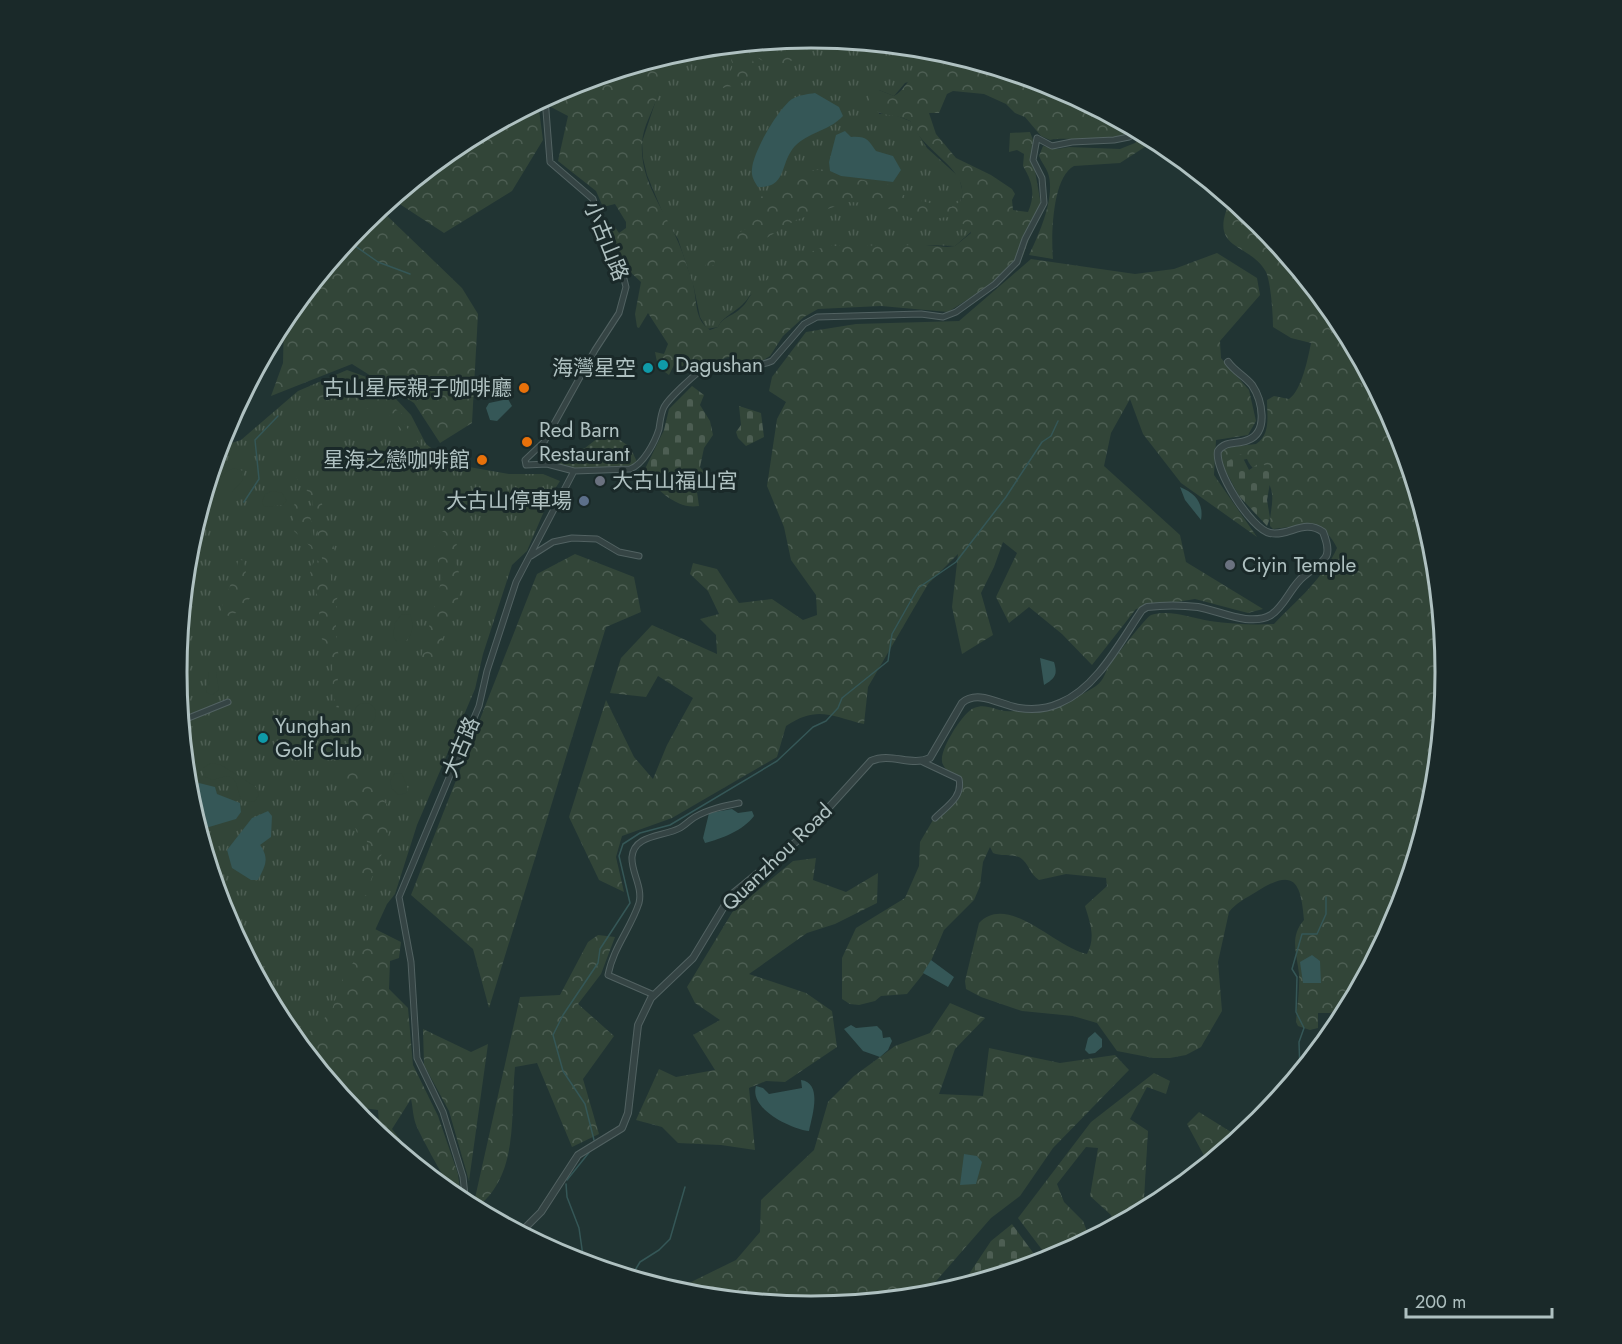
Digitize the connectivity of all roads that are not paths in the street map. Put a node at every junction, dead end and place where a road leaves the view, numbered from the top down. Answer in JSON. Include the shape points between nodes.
{"nodes":[{"id":1,"x":546,"y":107,"type":"edge"},
{"id":2,"x":1131,"y":137,"type":"edge"},
{"id":3,"x":1228,"y":362,"type":"dead end"},
{"id":4,"x":574,"y":471,"type":"junction"},
{"id":5,"x":639,"y":556,"type":"dead end"},
{"id":6,"x":530,"y":557,"type":"junction"},
{"id":7,"x":228,"y":702,"type":"dead end"},
{"id":8,"x":188,"y":718,"type":"edge"},
{"id":9,"x":923,"y":762,"type":"junction"},
{"id":10,"x":739,"y":803,"type":"dead end"},
{"id":11,"x":935,"y":818,"type":"dead end"},
{"id":12,"x":654,"y":995,"type":"junction"},
{"id":13,"x":465,"y":1191,"type":"edge"},
{"id":14,"x":526,"y":1227,"type":"edge"}],
"edges":[{"from":1,"to":4,"type":"street","name":"小古山路","via":[[550,162],[593,199],[626,287],[619,313],[544,442],[525,460],[526,465],[547,464]]},
{"from":2,"to":4,"type":"street","via":[[1052,146],[1037,138],[1034,160],[1042,178],[1044,202],[1017,262],[956,312],[942,317],[817,317],[804,324],[766,364],[727,363],[700,371],[664,407],[658,433],[638,466]]},
{"from":3,"to":9,"type":"street","via":[[1256,392],[1262,422],[1256,436],[1228,443],[1218,451],[1222,474],[1250,518],[1267,533],[1308,526],[1323,532],[1328,551],[1325,561],[1294,585],[1271,615],[1260,618],[1196,607],[1147,607],[1098,672],[1074,696],[1041,708],[1017,708],[982,697],[970,698],[962,703],[934,754]]},
{"from":4,"to":6,"type":"street","name":"大古路"},
{"from":5,"to":6,"type":"street","via":[[619,552],[597,539],[572,538],[554,542]]},
{"from":6,"to":13,"type":"street","name":"大古路","via":[[513,591],[479,706],[399,897],[411,962],[417,1058],[443,1112]]},
{"from":7,"to":8,"type":"street"},
{"from":9,"to":11,"type":"street","via":[[959,779],[961,787]]},
{"from":9,"to":12,"type":"street","name":"Quanzhou Road","via":[[886,758],[871,761],[802,837],[731,895],[693,958]]},
{"from":10,"to":12,"type":"street","via":[[715,808],[679,829],[643,839],[634,849],[632,859],[640,899],[611,958],[609,975]]},
{"from":12,"to":14,"type":"street","name":"Quanzhou Road","via":[[638,1025],[628,1113],[622,1128],[578,1155],[541,1212]]}]}
